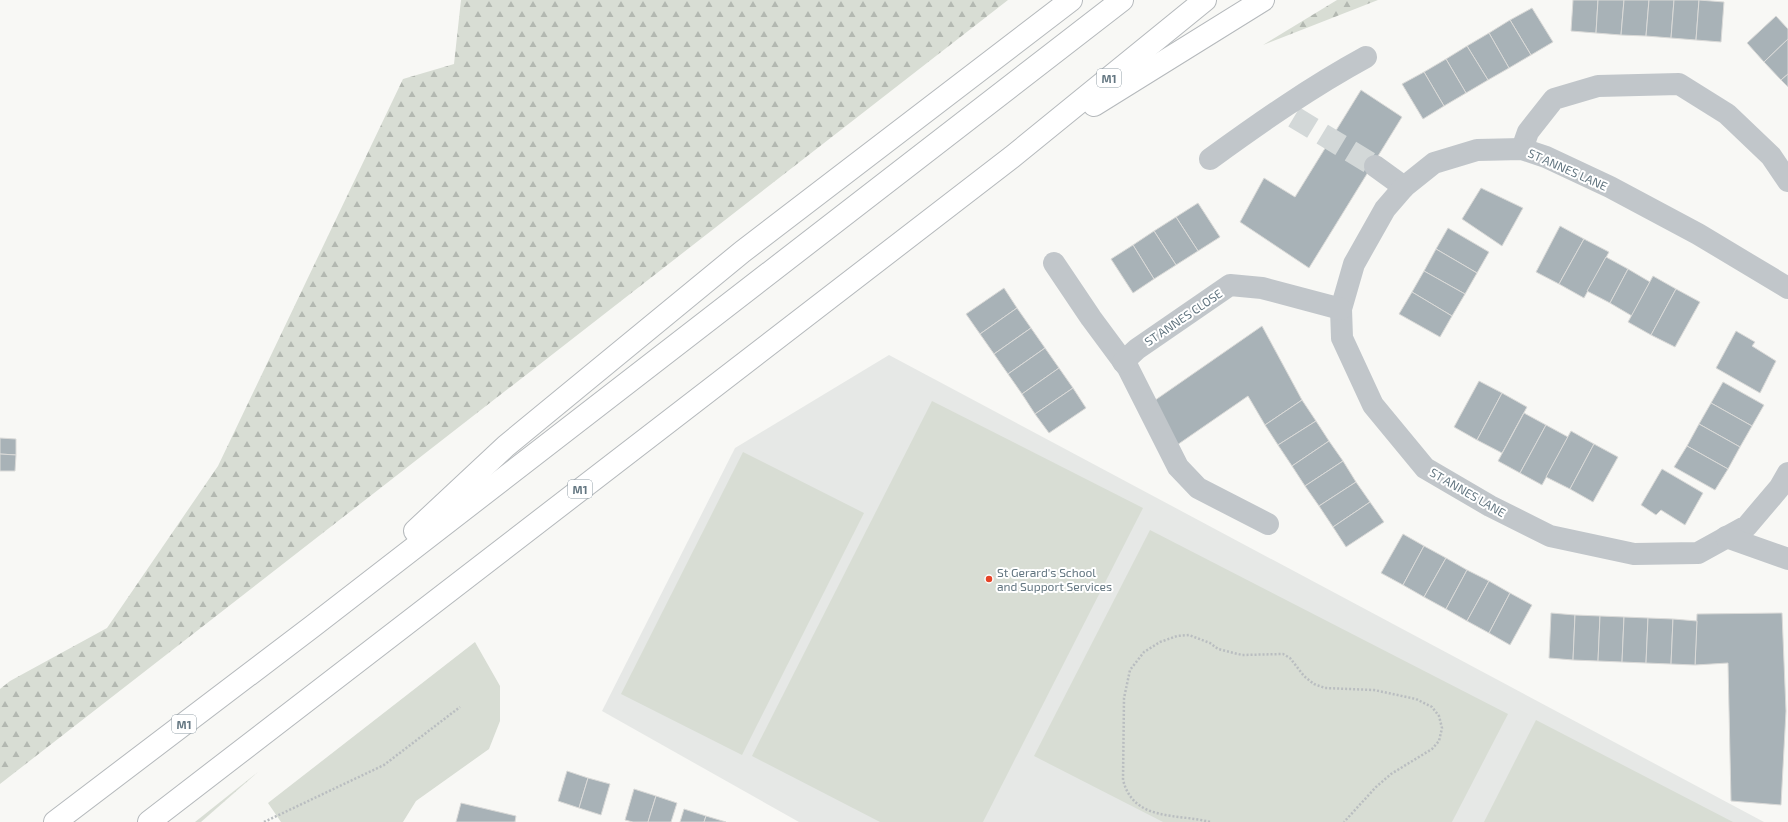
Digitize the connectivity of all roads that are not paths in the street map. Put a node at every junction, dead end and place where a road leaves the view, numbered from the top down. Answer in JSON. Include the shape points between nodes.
{"nodes":[{"id":1,"x":1071,"y":0,"type":"edge"},
{"id":2,"x":1122,"y":0,"type":"edge"},
{"id":3,"x":1205,"y":0,"type":"edge"},
{"id":4,"x":1263,"y":0,"type":"edge"},
{"id":5,"x":1366,"y":57,"type":"dead end"},
{"id":6,"x":1522,"y":149,"type":"junction"},
{"id":7,"x":1012,"y":157,"type":"junction"},
{"id":8,"x":1210,"y":159,"type":"dead end"},
{"id":9,"x":1375,"y":166,"type":"tunnel mouth"},
{"id":10,"x":1788,"y":181,"type":"edge"},
{"id":11,"x":1404,"y":187,"type":"junction"},
{"id":12,"x":1054,"y":262,"type":"dead end"},
{"id":13,"x":1788,"y":288,"type":"edge"},
{"id":14,"x":1341,"y":309,"type":"junction"},
{"id":15,"x":1123,"y":362,"type":"junction"},
{"id":16,"x":1788,"y":473,"type":"edge"},
{"id":17,"x":1268,"y":524,"type":"dead end"},
{"id":18,"x":1726,"y":537,"type":"junction"},
{"id":19,"x":1788,"y":559,"type":"edge"},
{"id":20,"x":313,"y":626,"type":"junction"},
{"id":21,"x":55,"y":822,"type":"edge"},
{"id":22,"x":149,"y":822,"type":"edge"}],
"edges":[{"from":1,"to":20,"type":"highway","via":[[742,252],[506,446]]},
{"from":2,"to":20,"type":"highway","number":"M1"},
{"from":3,"to":7,"type":"highway","number":"M1"},
{"from":4,"to":7,"type":"highway"},
{"from":5,"to":8,"type":"street","via":[[1325,79],[1287,113]]},
{"from":6,"to":10,"type":"street","via":[[1528,132],[1554,99],[1598,86],[1679,84],[1727,114],[1771,156]]},
{"from":6,"to":11,"type":"street","name":"ST ANNES LANE","via":[[1477,150],[1434,163]]},
{"from":6,"to":13,"type":"street","name":"ST ANNES LANE","via":[[1546,157],[1610,187],[1698,234]]},
{"from":7,"to":22,"type":"highway","number":"M1"},
{"from":9,"to":11,"type":"street"},
{"from":11,"to":14,"type":"street","name":"ST ANNES LANE","via":[[1385,209],[1354,264]]},
{"from":12,"to":15,"type":"street"},
{"from":14,"to":15,"type":"street","name":"ST ANNES CLOSE","via":[[1262,288],[1230,285],[1137,349]]},
{"from":14,"to":18,"type":"street","name":"ST ANNES LANE","via":[[1342,338],[1373,405],[1425,468],[1490,506],[1550,536],[1634,554],[1698,552]]},
{"from":15,"to":17,"type":"street","via":[[1158,423],[1178,467],[1198,488]]},
{"from":16,"to":18,"type":"street","name":"ST ANNES LANE","via":[[1780,487],[1746,526]]},
{"from":18,"to":19,"type":"street"},
{"from":20,"to":21,"type":"highway","number":"M1"}]}
